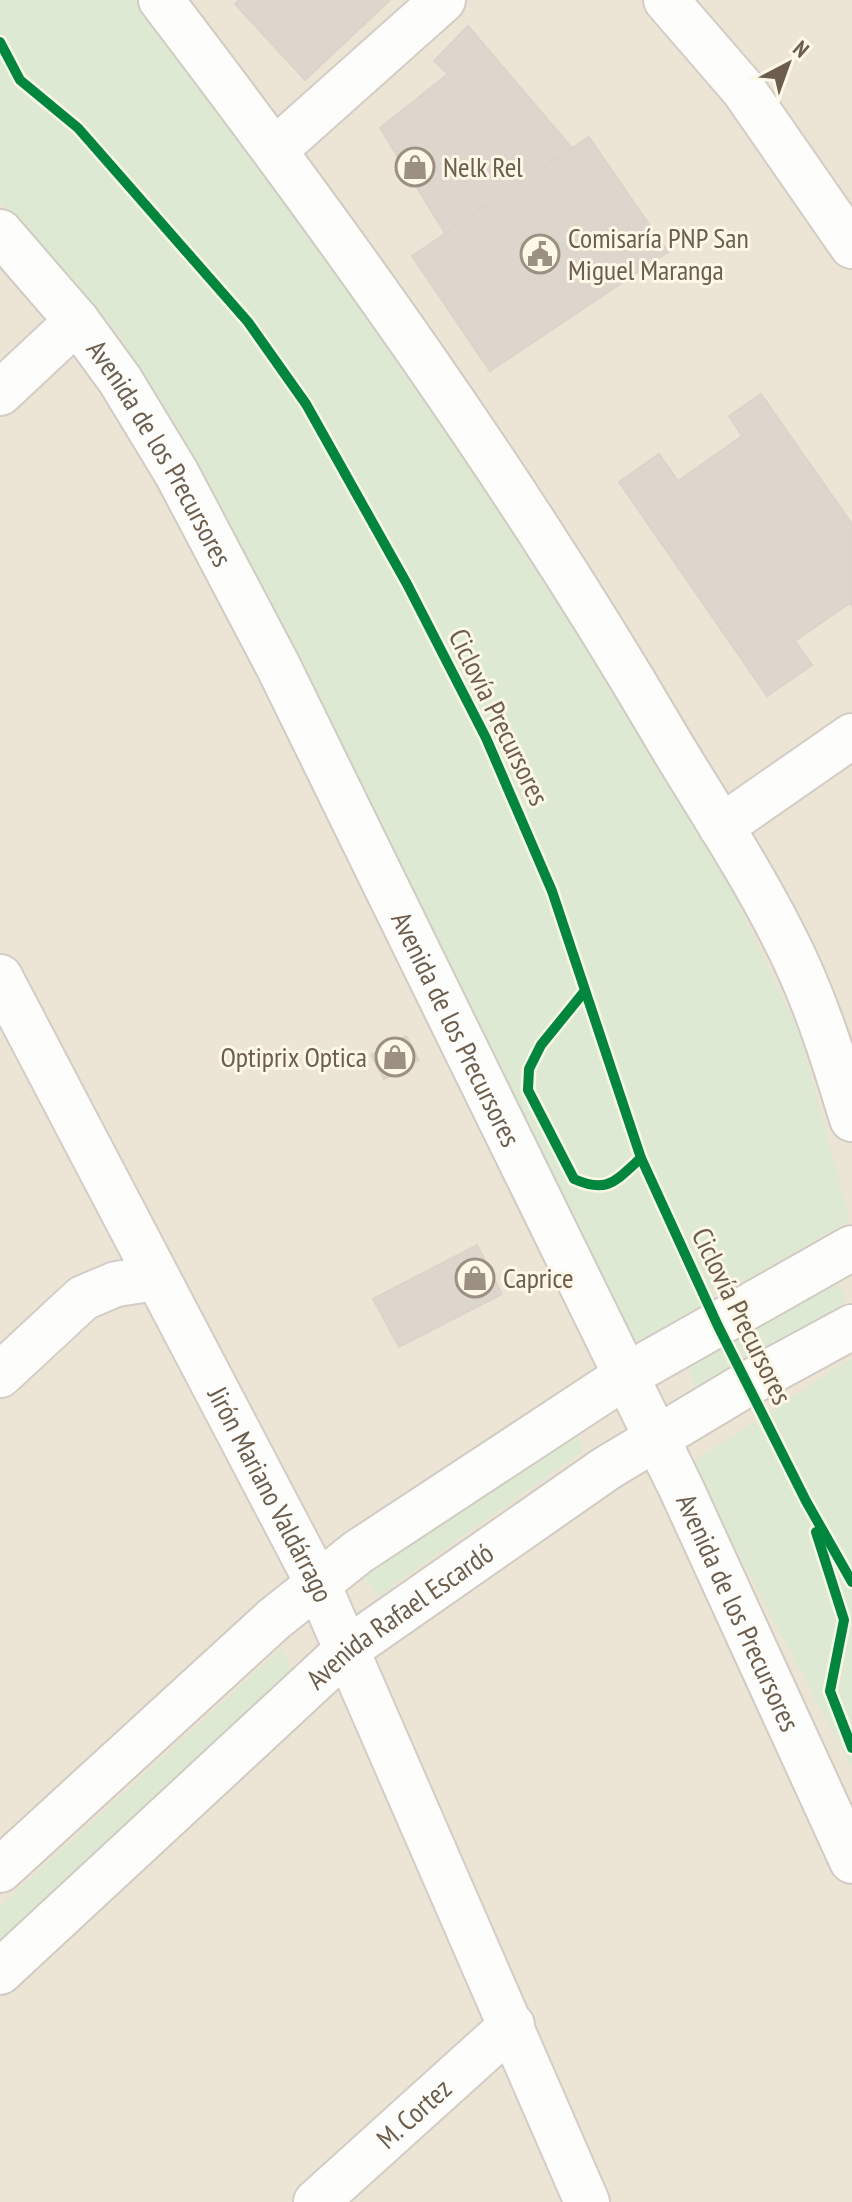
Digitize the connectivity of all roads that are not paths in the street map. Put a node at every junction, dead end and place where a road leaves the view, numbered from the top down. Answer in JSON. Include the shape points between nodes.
{"nodes":[{"id":1,"x":161,"y":0,"type":"edge"},
{"id":2,"x":443,"y":0,"type":"edge"},
{"id":3,"x":666,"y":0,"type":"edge"},
{"id":4,"x":276,"y":149,"type":"junction"},
{"id":5,"x":0,"y":232,"type":"edge"},
{"id":6,"x":852,"y":246,"type":"edge"},
{"id":7,"x":77,"y":321,"type":"junction"},
{"id":8,"x":0,"y":393,"type":"edge"},
{"id":9,"x":852,"y":736,"type":"edge"},
{"id":10,"x":721,"y":827,"type":"junction"},
{"id":11,"x":0,"y":977,"type":"edge"},
{"id":12,"x":852,"y":1119,"type":"edge"},
{"id":13,"x":852,"y":1248,"type":"edge"},
{"id":14,"x":157,"y":1278,"type":"junction"},
{"id":15,"x":852,"y":1327,"type":"edge"},
{"id":16,"x":0,"y":1375,"type":"edge"},
{"id":17,"x":624,"y":1377,"type":"junction"},
{"id":18,"x":654,"y":1438,"type":"junction"},
{"id":19,"x":317,"y":1582,"type":"junction"},
{"id":20,"x":349,"y":1648,"type":"junction"},
{"id":21,"x":852,"y":1861,"type":"edge"},
{"id":22,"x":0,"y":1870,"type":"edge"},
{"id":23,"x":0,"y":1972,"type":"edge"},
{"id":24,"x":512,"y":2025,"type":"junction"},
{"id":25,"x":316,"y":2202,"type":"edge"},
{"id":26,"x":587,"y":2202,"type":"edge"}],
"edges":[{"from":1,"to":4,"type":"street"},
{"from":2,"to":4,"type":"street"},
{"from":3,"to":6,"type":"street","via":[[743,89]]},
{"from":4,"to":10,"type":"street","via":[[526,507]]},
{"from":5,"to":7,"type":"street","name":"Avenida de los Precursores"},
{"from":7,"to":8,"type":"street"},
{"from":7,"to":17,"type":"street","name":"Avenida de los Precursores","via":[[177,474],[278,666]]},
{"from":9,"to":10,"type":"street"},
{"from":10,"to":12,"type":"street","via":[[783,934],[829,1042]]},
{"from":11,"to":14,"type":"street","name":"Jirón Mariano Valdárrago"},
{"from":13,"to":17,"type":"street"},
{"from":14,"to":16,"type":"street","via":[[116,1284],[83,1298]]},
{"from":14,"to":19,"type":"street","name":"Jirón Mariano Valdárrago"},
{"from":15,"to":18,"type":"street","name":"Avenida Rafael Escardó"},
{"from":17,"to":18,"type":"street","name":"Avenida de los Precursores"},
{"from":17,"to":19,"type":"street"},
{"from":18,"to":20,"type":"street","name":"Avenida Rafael Escardó"},
{"from":18,"to":21,"type":"street","name":"Avenida de los Precursores"},
{"from":19,"to":20,"type":"street","name":"Jirón Mariano Valdárrago"},
{"from":19,"to":22,"type":"street"},
{"from":20,"to":23,"type":"street","name":"Avenida Rafael Escardó"},
{"from":20,"to":24,"type":"street","name":"Jirón Mariano Valdárrago"},
{"from":24,"to":25,"type":"street","name":"M. Cortez"},
{"from":24,"to":26,"type":"street","name":"Jirón Mariano Valdárrago"}]}
